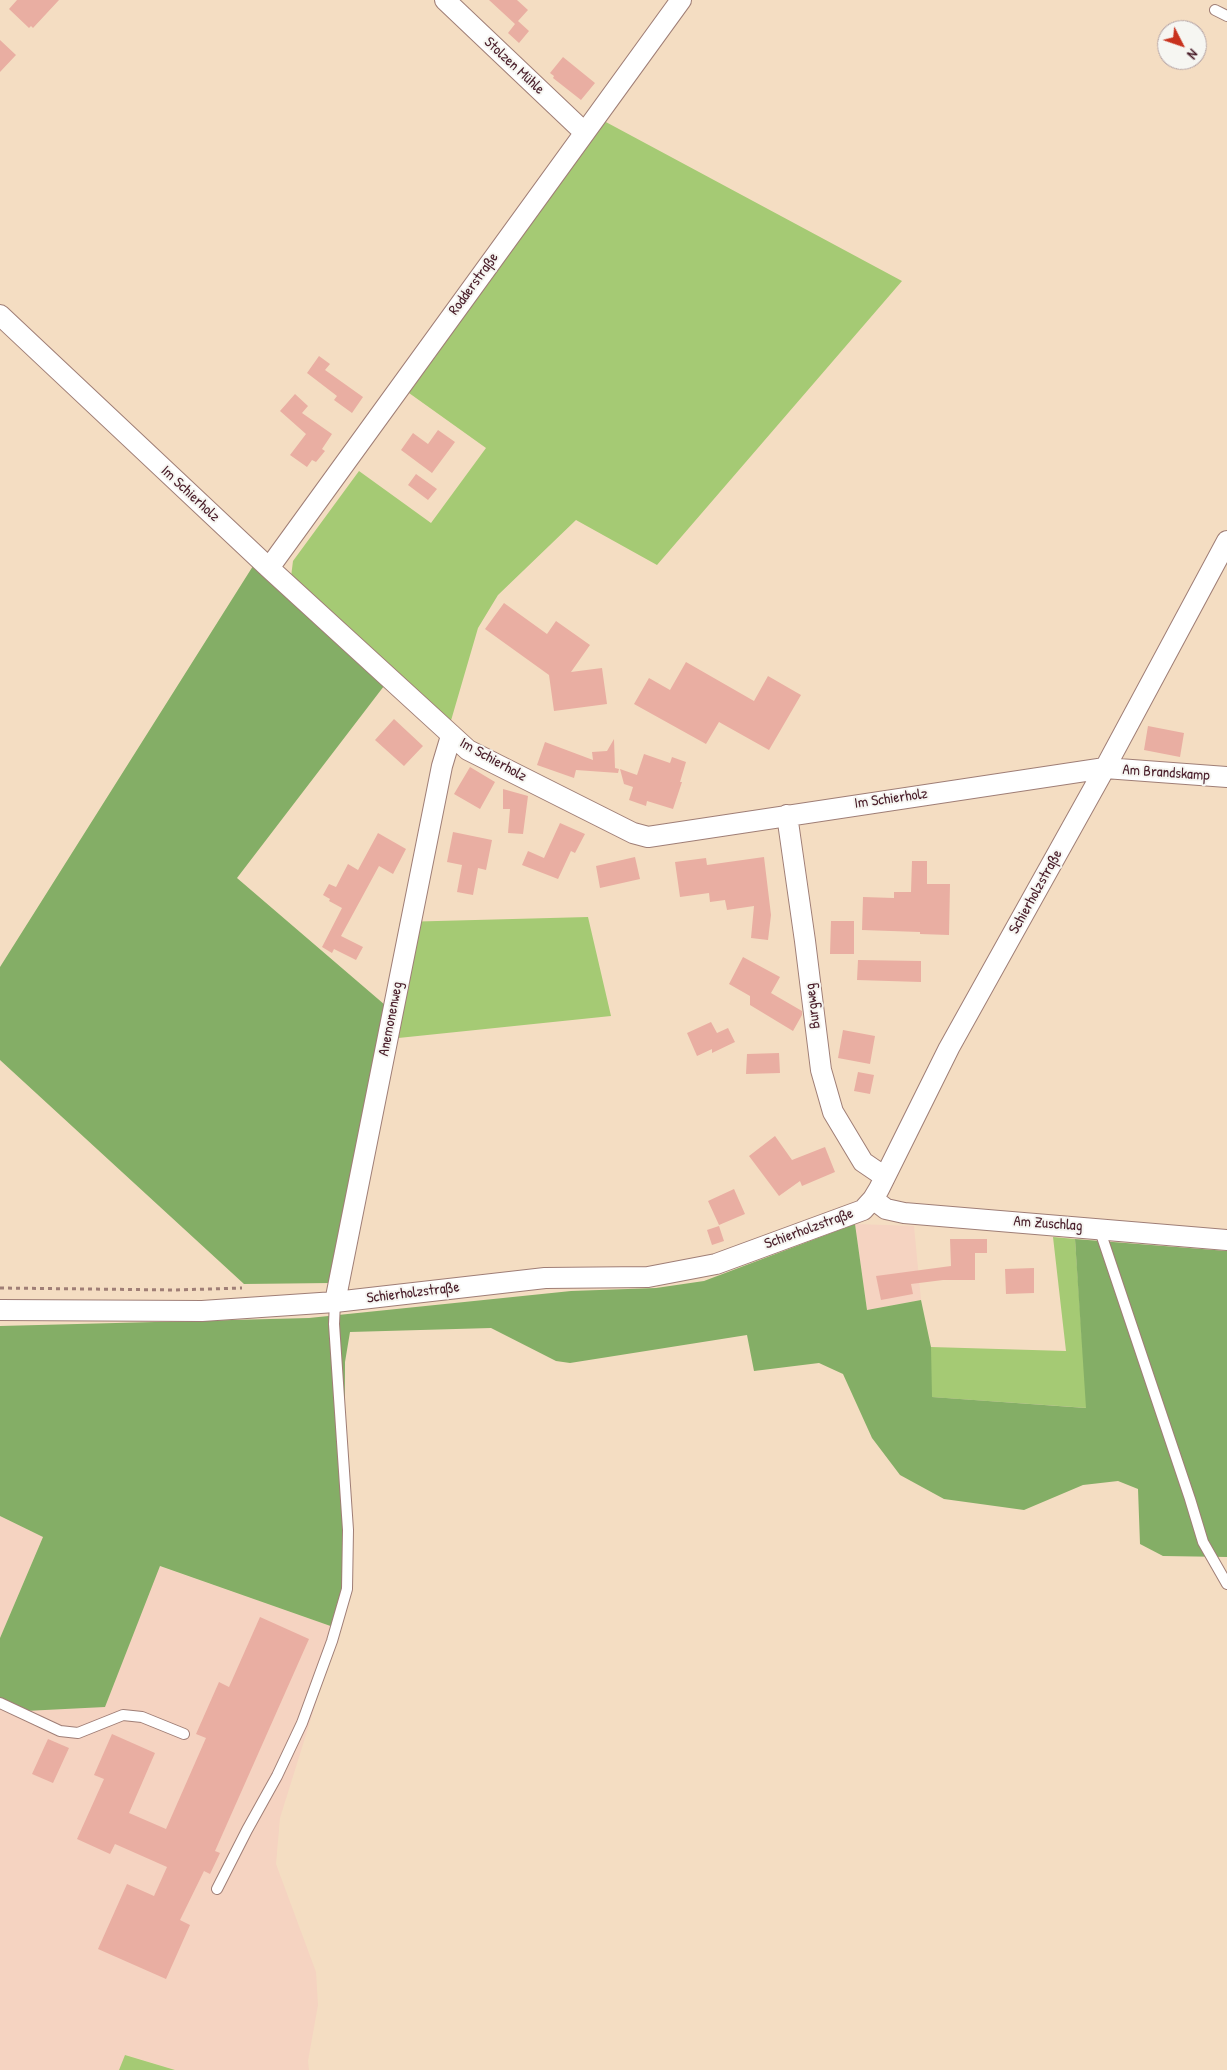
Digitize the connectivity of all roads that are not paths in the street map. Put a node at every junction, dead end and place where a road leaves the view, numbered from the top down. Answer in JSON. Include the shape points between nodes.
{"nodes":[{"id":1,"x":445,"y":0,"type":"edge"},
{"id":2,"x":681,"y":0,"type":"edge"},
{"id":3,"x":1215,"y":10,"type":"dead end"},
{"id":4,"x":1227,"y":16,"type":"edge"},
{"id":5,"x":584,"y":132,"type":"junction"},
{"id":6,"x":0,"y":315,"type":"edge"},
{"id":7,"x":1227,"y":542,"type":"edge"},
{"id":8,"x":269,"y":568,"type":"junction"},
{"id":9,"x":452,"y":736,"type":"junction"},
{"id":10,"x":1105,"y":768,"type":"junction"},
{"id":11,"x":1227,"y":777,"type":"edge"},
{"id":12,"x":787,"y":814,"type":"junction"},
{"id":13,"x":885,"y":1177,"type":"junction"},
{"id":14,"x":873,"y":1199,"type":"junction"},
{"id":15,"x":1099,"y":1228,"type":"junction"},
{"id":16,"x":1227,"y":1240,"type":"edge"},
{"id":17,"x":335,"y":1302,"type":"junction"},
{"id":18,"x":0,"y":1310,"type":"edge"},
{"id":19,"x":1227,"y":1584,"type":"edge"},
{"id":20,"x":0,"y":1703,"type":"edge"},
{"id":21,"x":184,"y":1734,"type":"dead end"},
{"id":22,"x":217,"y":1889,"type":"dead end"}],
"edges":[{"from":1,"to":5,"type":"street","name":"Stolzen Mühle"},
{"from":2,"to":5,"type":"street","name":"Rodderstraße"},
{"from":3,"to":4,"type":"lane"},
{"from":5,"to":8,"type":"street","name":"Rodderstraße"},
{"from":6,"to":8,"type":"street","name":"Im Schierholz"},
{"from":7,"to":10,"type":"street","name":"Schierholzstraße"},
{"from":8,"to":9,"type":"street","name":"Im Schierholz"},
{"from":9,"to":12,"type":"street","name":"Im Schierholz","via":[[468,750],[633,834],[648,837]]},
{"from":9,"to":17,"type":"street","name":"Anemonenweg","via":[[442,766]]},
{"from":10,"to":11,"type":"street","name":"Am Brandskamp"},
{"from":10,"to":12,"type":"street","name":"Im Schierholz"},
{"from":10,"to":13,"type":"street","name":"Schierholzstraße","via":[[949,1048]]},
{"from":12,"to":13,"type":"street","name":"Burgweg","via":[[821,1070],[833,1112],[863,1162]]},
{"from":13,"to":14,"type":"street","name":"Schierholzstraße"},
{"from":14,"to":15,"type":"street","name":"Am Zuschlag","via":[[886,1209],[904,1213]]},
{"from":14,"to":17,"type":"street","name":"Schierholzstraße","via":[[863,1210],[716,1264],[669,1273],[648,1277],[545,1278]]},
{"from":15,"to":16,"type":"street","name":"Am Zuschlag"},
{"from":15,"to":19,"type":"lane","via":[[1203,1542]]},
{"from":17,"to":18,"type":"street","name":"Schierholzstraße","via":[[202,1311]]},
{"from":17,"to":22,"type":"lane","via":[[348,1530],[347,1589],[302,1723]]},
{"from":20,"to":21,"type":"lane","via":[[60,1731],[78,1733],[123,1715],[142,1717]]}]}
